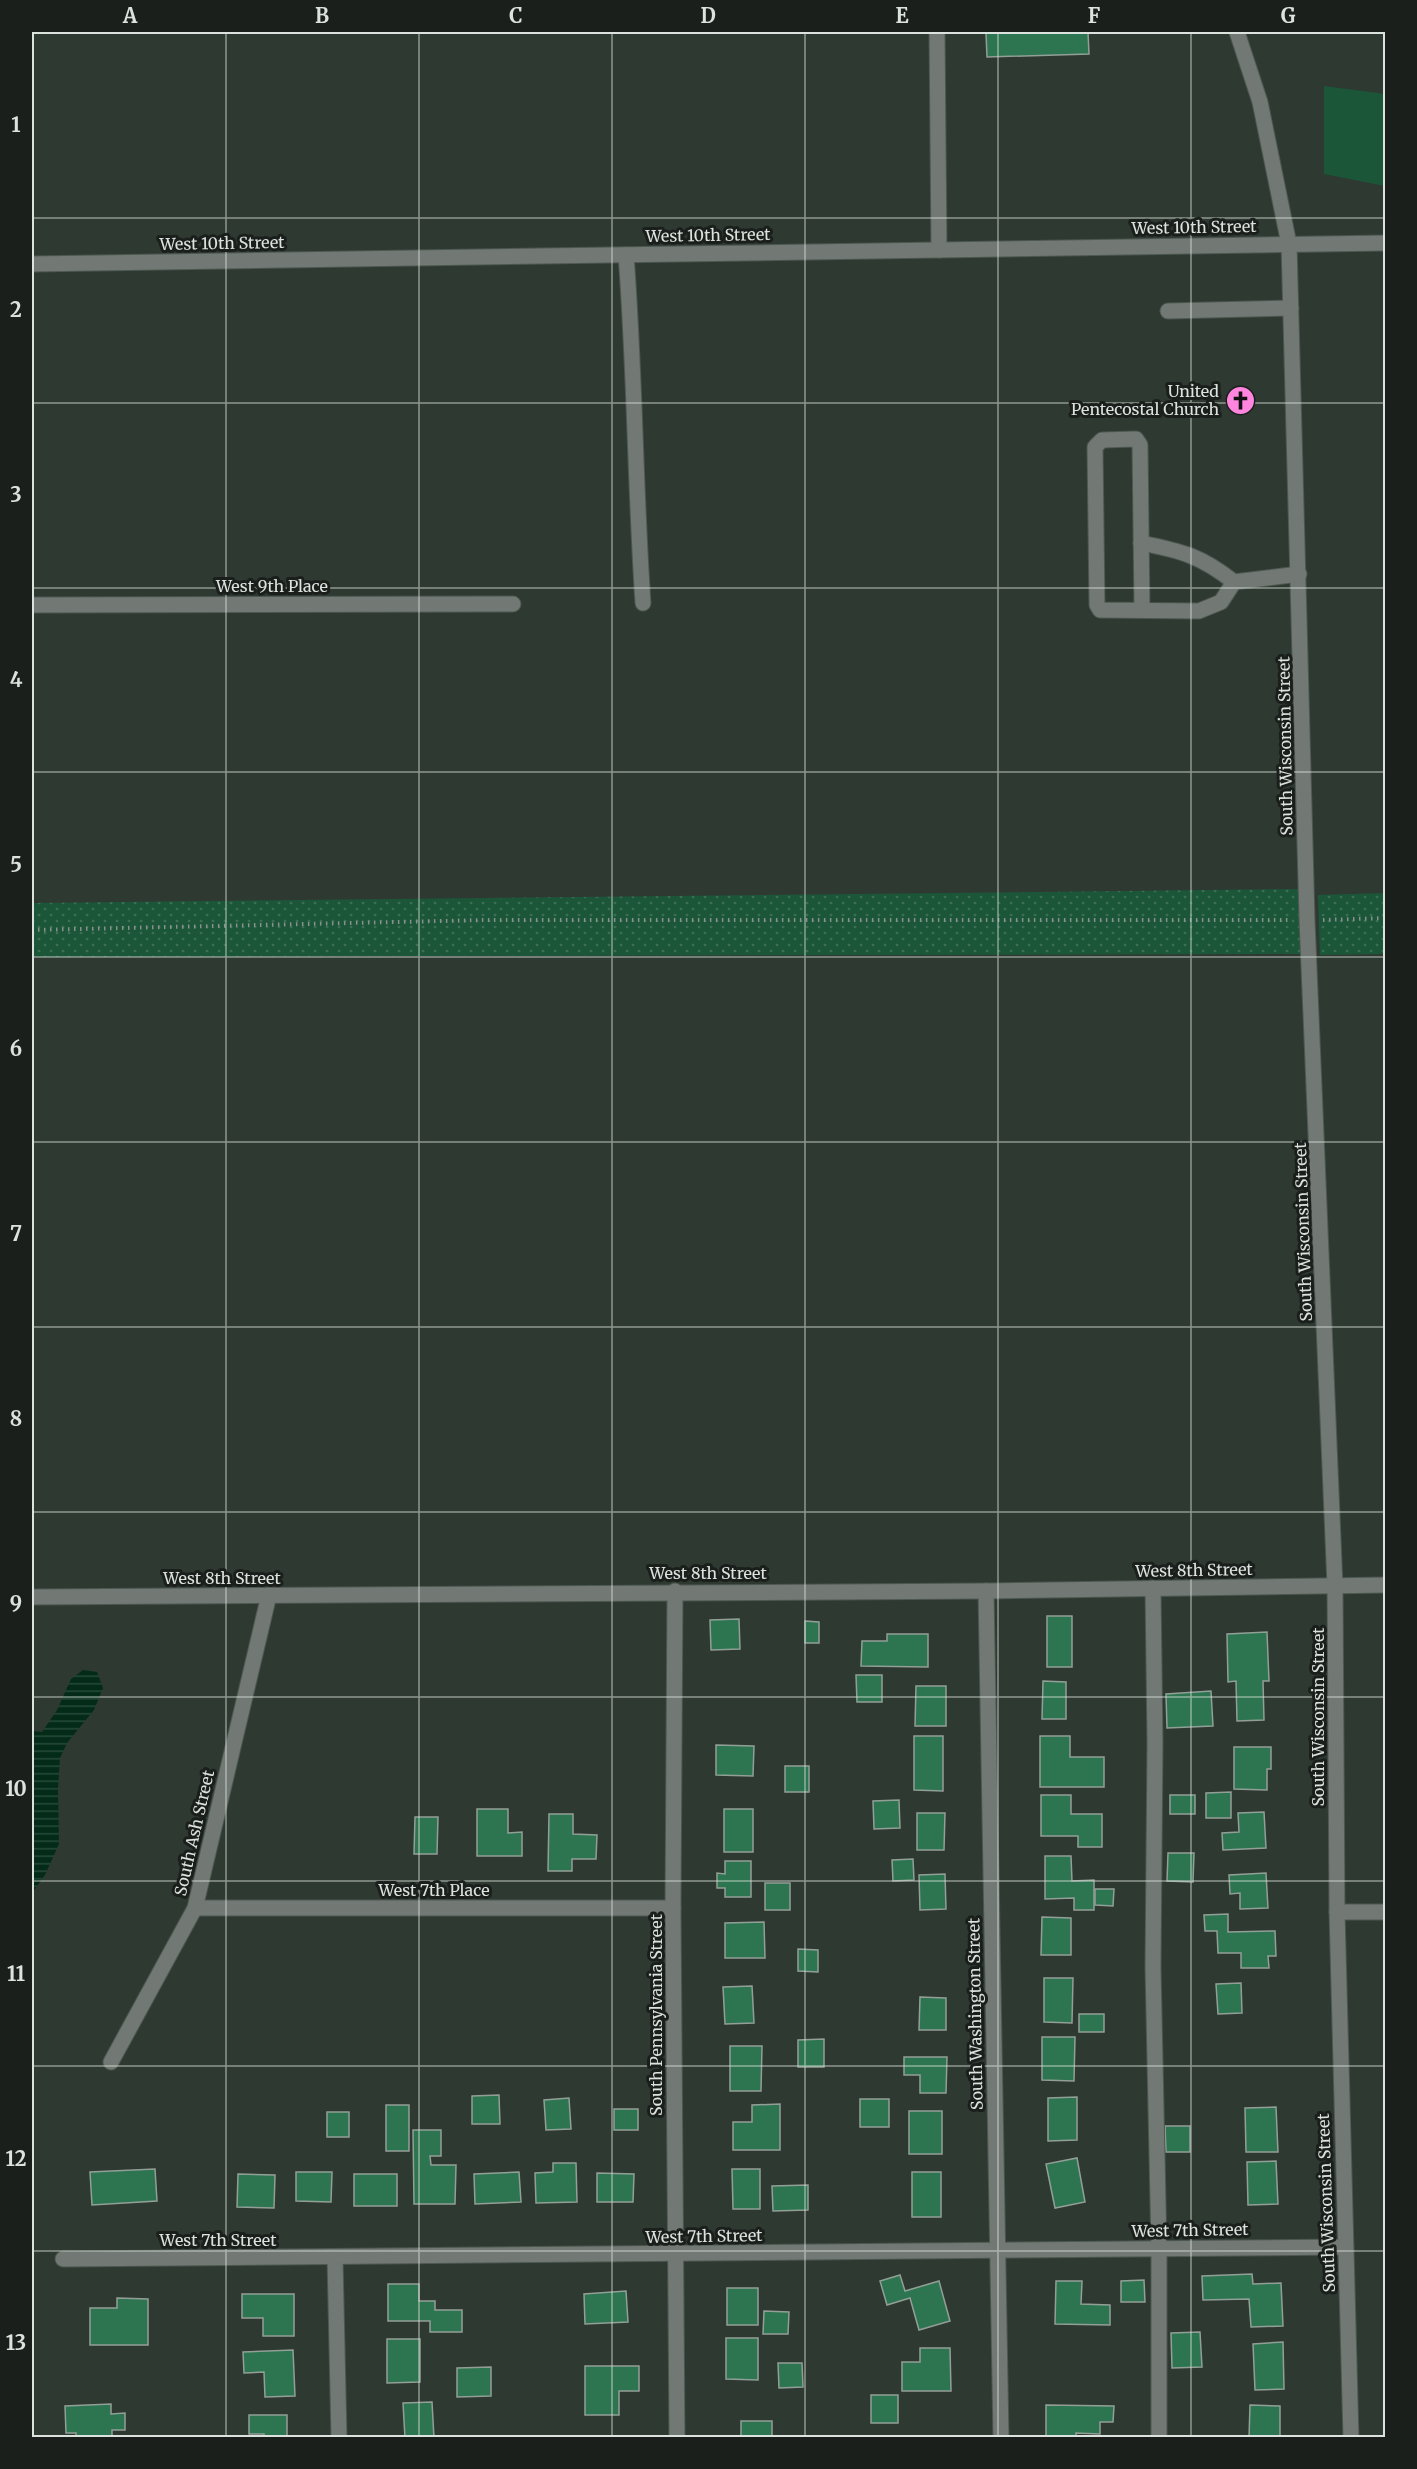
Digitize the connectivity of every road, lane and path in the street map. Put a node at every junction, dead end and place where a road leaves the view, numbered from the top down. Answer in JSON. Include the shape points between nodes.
{"nodes":[{"id":1,"x":937,"y":32,"type":"edge"},
{"id":2,"x":1237,"y":32,"type":"edge"},
{"id":3,"x":1386,"y":243,"type":"edge"},
{"id":4,"x":1289,"y":244,"type":"junction"},
{"id":5,"x":939,"y":250,"type":"junction"},
{"id":6,"x":626,"y":255,"type":"junction"},
{"id":7,"x":32,"y":264,"type":"edge"},
{"id":8,"x":1291,"y":308,"type":"junction"},
{"id":9,"x":1168,"y":311,"type":"dead end"},
{"id":10,"x":1141,"y":543,"type":"junction"},
{"id":11,"x":1299,"y":574,"type":"junction"},
{"id":12,"x":1234,"y":582,"type":"junction"},
{"id":13,"x":642,"y":603,"type":"dead end"},
{"id":14,"x":513,"y":604,"type":"dead end"},
{"id":15,"x":32,"y":605,"type":"edge"},
{"id":16,"x":1142,"y":609,"type":"junction"},
{"id":17,"x":1386,"y":918,"type":"edge"},
{"id":18,"x":1307,"y":920,"type":"junction"},
{"id":19,"x":32,"y":930,"type":"edge"},
{"id":20,"x":1386,"y":1585,"type":"edge"},
{"id":21,"x":1335,"y":1586,"type":"junction"},
{"id":22,"x":1153,"y":1588,"type":"junction"},
{"id":23,"x":675,"y":1591,"type":"junction"},
{"id":24,"x":986,"y":1591,"type":"junction"},
{"id":25,"x":269,"y":1595,"type":"junction"},
{"id":26,"x":32,"y":1597,"type":"edge"},
{"id":27,"x":195,"y":1908,"type":"junction"},
{"id":28,"x":673,"y":1908,"type":"junction"},
{"id":29,"x":1337,"y":1912,"type":"junction"},
{"id":30,"x":1386,"y":1912,"type":"edge"},
{"id":31,"x":111,"y":2062,"type":"dead end"},
{"id":32,"x":1346,"y":2247,"type":"junction"},
{"id":33,"x":1160,"y":2249,"type":"junction"},
{"id":34,"x":997,"y":2250,"type":"junction"},
{"id":35,"x":675,"y":2254,"type":"junction"},
{"id":36,"x":335,"y":2258,"type":"junction"},
{"id":37,"x":63,"y":2259,"type":"dead end"},
{"id":38,"x":339,"y":2438,"type":"edge"},
{"id":39,"x":677,"y":2438,"type":"edge"},
{"id":40,"x":1001,"y":2438,"type":"edge"},
{"id":41,"x":1159,"y":2438,"type":"edge"},
{"id":42,"x":1351,"y":2438,"type":"edge"}],
"edges":[{"from":1,"to":5,"type":"street"},
{"from":2,"to":4,"type":"street","name":"South Wisconsin Street","via":[[1260,102]]},
{"from":3,"to":4,"type":"street","name":"West 10th Street"},
{"from":4,"to":5,"type":"street","name":"West 10th Street"},
{"from":4,"to":8,"type":"street","name":"South Wisconsin Street"},
{"from":5,"to":6,"type":"street","name":"West 10th Street"},
{"from":6,"to":7,"type":"street","name":"West 10th Street"},
{"from":6,"to":13,"type":"street"},
{"from":8,"to":9,"type":"street"},
{"from":8,"to":11,"type":"street","name":"South Wisconsin Street"},
{"from":10,"to":12,"type":"street","via":[[1196,556]]},
{"from":10,"to":16,"type":"street"},
{"from":10,"to":16,"type":"street","via":[[1140,445],[1136,439],[1102,440],[1095,447],[1097,605],[1100,610]]},
{"from":11,"to":12,"type":"street"},
{"from":11,"to":18,"type":"street","name":"South Wisconsin Street"},
{"from":12,"to":16,"type":"street","via":[[1221,602],[1199,610]]},
{"from":14,"to":15,"type":"street","name":"West 9th Place"},
{"from":17,"to":18,"type":"path"},
{"from":18,"to":19,"type":"path","via":[[486,920]]},
{"from":18,"to":21,"type":"street","name":"South Wisconsin Street"},
{"from":20,"to":21,"type":"street","name":"West 8th Street"},
{"from":21,"to":22,"type":"street","name":"West 8th Street"},
{"from":21,"to":29,"type":"street","name":"South Wisconsin Street"},
{"from":22,"to":24,"type":"street","name":"West 8th Street"},
{"from":22,"to":33,"type":"street","via":[[1153,1967]]},
{"from":23,"to":24,"type":"street","name":"West 8th Street"},
{"from":23,"to":25,"type":"street","name":"West 8th Street"},
{"from":23,"to":28,"type":"street","name":"South Pennsylvania Street"},
{"from":24,"to":34,"type":"street","name":"South Washington Street"},
{"from":25,"to":26,"type":"street","name":"West 8th Street"},
{"from":25,"to":27,"type":"street","name":"South Ash Street"},
{"from":27,"to":28,"type":"street","name":"West 7th Place"},
{"from":27,"to":31,"type":"street","name":"South Ash Street"},
{"from":28,"to":35,"type":"street","name":"South Pennsylvania Street"},
{"from":29,"to":30,"type":"street"},
{"from":29,"to":32,"type":"street","name":"South Wisconsin Street"},
{"from":32,"to":33,"type":"street","name":"West 7th Street"},
{"from":32,"to":42,"type":"street","name":"South Wisconsin Street"},
{"from":33,"to":34,"type":"street","name":"West 7th Street"},
{"from":33,"to":41,"type":"street"},
{"from":34,"to":35,"type":"street","name":"West 7th Street"},
{"from":34,"to":40,"type":"street","name":"South Washington Street"},
{"from":35,"to":36,"type":"street","name":"West 7th Street"},
{"from":35,"to":39,"type":"street","name":"South Pennsylvania Street"},
{"from":36,"to":37,"type":"street","name":"West 7th Street"},
{"from":36,"to":38,"type":"street"}]}
